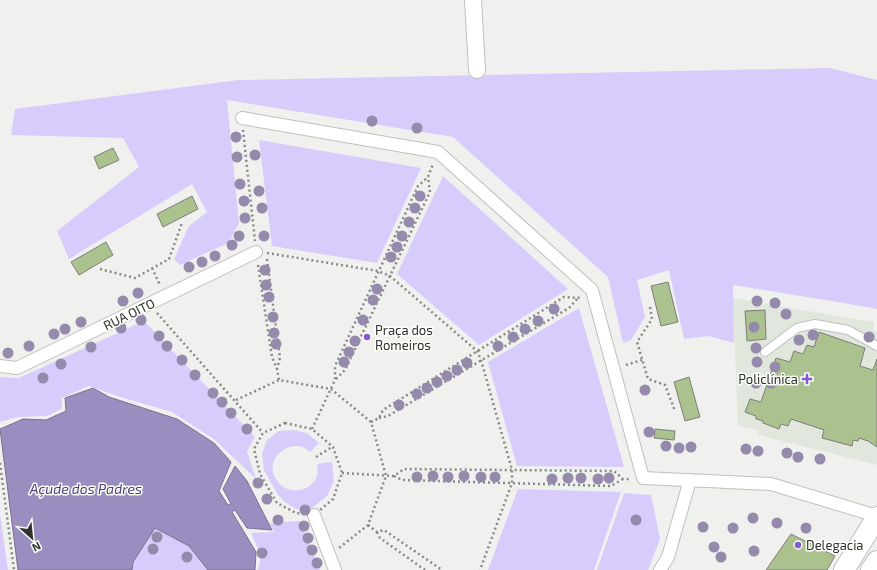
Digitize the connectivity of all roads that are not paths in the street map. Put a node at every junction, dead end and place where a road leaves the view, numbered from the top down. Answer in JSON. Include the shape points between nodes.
{"nodes":[{"id":1,"x":473,"y":0,"type":"edge"},
{"id":2,"x":476,"y":70,"type":"dead end"},
{"id":3,"x":242,"y":118,"type":"dead end"},
{"id":4,"x":261,"y":252,"type":"road end"},
{"id":5,"x":877,"y":346,"type":"edge"},
{"id":6,"x":765,"y":352,"type":"dead end"},
{"id":7,"x":0,"y":366,"type":"edge"},
{"id":8,"x":690,"y":480,"type":"junction"},
{"id":9,"x":314,"y":515,"type":"road end"},
{"id":10,"x":877,"y":517,"type":"edge"},
{"id":11,"x":877,"y":561,"type":"edge"},
{"id":12,"x":335,"y":570,"type":"edge"},
{"id":13,"x":660,"y":570,"type":"edge"},
{"id":14,"x":844,"y":570,"type":"edge"},
{"id":15,"x":871,"y":570,"type":"edge"}],
"edges":[{"from":1,"to":2,"type":"street"},
{"from":3,"to":8,"type":"street","via":[[438,152],[592,290],[643,478]]},
{"from":4,"to":7,"type":"street","name":"RUA OITO","via":[[17,368]]},
{"from":5,"to":6,"type":"lane","via":[[848,330],[815,324],[798,328]]},
{"from":8,"to":10,"type":"street","via":[[771,484]]},
{"from":8,"to":13,"type":"street","via":[[668,556]]},
{"from":9,"to":12,"type":"street"},
{"from":10,"to":14,"type":"street"},
{"from":11,"to":15,"type":"street"}]}
